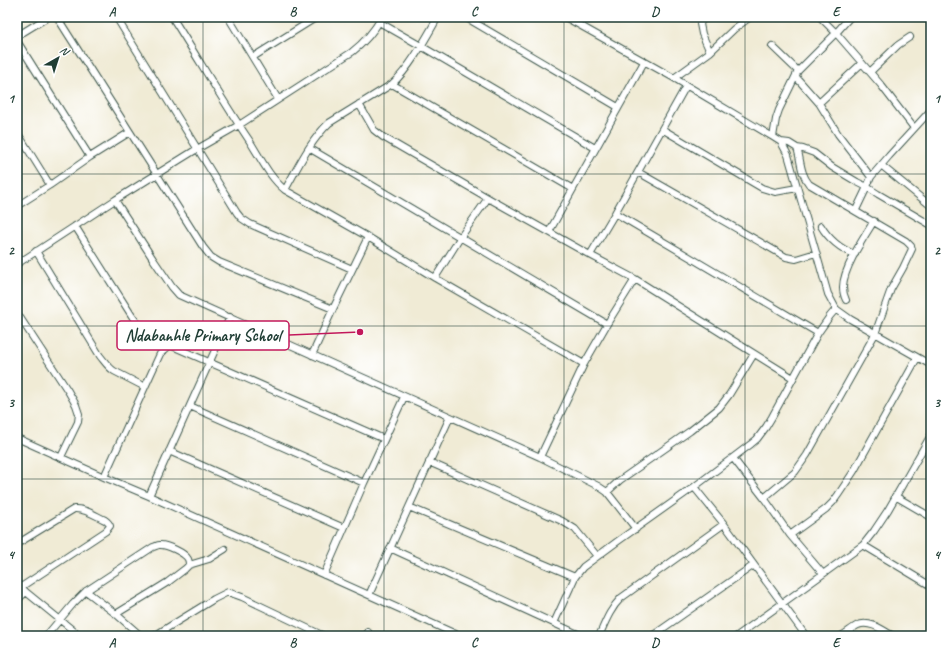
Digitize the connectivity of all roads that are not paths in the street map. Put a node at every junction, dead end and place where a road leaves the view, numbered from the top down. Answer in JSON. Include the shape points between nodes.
{"nodes":[{"id":1,"x":48,"y":17,"type":"edge"},
{"id":2,"x":57,"y":17,"type":"edge"},
{"id":3,"x":116,"y":17,"type":"edge"},
{"id":4,"x":172,"y":17,"type":"edge"},
{"id":5,"x":228,"y":17,"type":"edge"},
{"id":6,"x":317,"y":17,"type":"edge"},
{"id":7,"x":438,"y":17,"type":"edge"},
{"id":8,"x":465,"y":17,"type":"edge"},
{"id":9,"x":565,"y":17,"type":"edge"},
{"id":10,"x":698,"y":17,"type":"edge"},
{"id":11,"x":703,"y":17,"type":"edge"},
{"id":12,"x":750,"y":17,"type":"edge"},
{"id":13,"x":820,"y":17,"type":"edge"},
{"id":14,"x":850,"y":17,"type":"edge"},
{"id":15,"x":380,"y":20,"type":"edge"},
{"id":16,"x":700,"y":24,"type":"junction"},
{"id":17,"x":836,"y":33,"type":"junction"},
{"id":18,"x":17,"y":36,"type":"edge"},
{"id":19,"x":910,"y":37,"type":"dead end"},
{"id":20,"x":17,"y":41,"type":"edge"},
{"id":21,"x":421,"y":46,"type":"junction"},
{"id":22,"x":772,"y":46,"type":"dead end"},
{"id":23,"x":710,"y":52,"type":"junction"},
{"id":24,"x":253,"y":57,"type":"junction"},
{"id":25,"x":644,"y":62,"type":"junction"},
{"id":26,"x":862,"y":62,"type":"junction"},
{"id":27,"x":870,"y":72,"type":"junction"},
{"id":28,"x":797,"y":74,"type":"junction"},
{"id":29,"x":674,"y":78,"type":"junction"},
{"id":30,"x":392,"y":84,"type":"junction"},
{"id":31,"x":686,"y":86,"type":"junction"},
{"id":32,"x":278,"y":99,"type":"junction"},
{"id":33,"x":819,"y":102,"type":"junction"},
{"id":34,"x":359,"y":104,"type":"junction"},
{"id":35,"x":618,"y":107,"type":"junction"},
{"id":36,"x":931,"y":110,"type":"edge"},
{"id":37,"x":239,"y":125,"type":"junction"},
{"id":38,"x":914,"y":128,"type":"junction"},
{"id":39,"x":662,"y":129,"type":"junction"},
{"id":40,"x":17,"y":132,"type":"edge"},
{"id":41,"x":130,"y":132,"type":"junction"},
{"id":42,"x":773,"y":137,"type":"junction"},
{"id":43,"x":781,"y":142,"type":"junction"},
{"id":44,"x":309,"y":148,"type":"junction"},
{"id":45,"x":595,"y":148,"type":"junction"},
{"id":46,"x":797,"y":148,"type":"junction"},
{"id":47,"x":197,"y":149,"type":"junction"},
{"id":48,"x":90,"y":157,"type":"junction"},
{"id":49,"x":880,"y":165,"type":"junction"},
{"id":50,"x":638,"y":172,"type":"junction"},
{"id":51,"x":158,"y":174,"type":"junction"},
{"id":52,"x":871,"y":177,"type":"junction"},
{"id":53,"x":50,"y":185,"type":"junction"},
{"id":54,"x":867,"y":187,"type":"junction"},
{"id":55,"x":797,"y":188,"type":"junction"},
{"id":56,"x":573,"y":189,"type":"junction"},
{"id":57,"x":285,"y":190,"type":"junction"},
{"id":58,"x":488,"y":198,"type":"junction"},
{"id":59,"x":115,"y":200,"type":"junction"},
{"id":60,"x":17,"y":206,"type":"edge"},
{"id":61,"x":931,"y":206,"type":"edge"},
{"id":62,"x":856,"y":210,"type":"junction"},
{"id":63,"x":615,"y":213,"type":"junction"},
{"id":64,"x":874,"y":221,"type":"junction"},
{"id":65,"x":931,"y":225,"type":"edge"},
{"id":66,"x":75,"y":226,"type":"junction"},
{"id":67,"x":821,"y":226,"type":"dead end"},
{"id":68,"x":549,"y":232,"type":"junction"},
{"id":69,"x":368,"y":237,"type":"junction"},
{"id":70,"x":460,"y":238,"type":"junction"},
{"id":71,"x":36,"y":252,"type":"junction"},
{"id":72,"x":816,"y":253,"type":"junction"},
{"id":73,"x":855,"y":254,"type":"junction"},
{"id":74,"x":590,"y":256,"type":"junction"},
{"id":75,"x":17,"y":264,"type":"edge"},
{"id":76,"x":352,"y":269,"type":"junction"},
{"id":77,"x":435,"y":278,"type":"junction"},
{"id":78,"x":634,"y":279,"type":"junction"},
{"id":79,"x":846,"y":300,"type":"dead end"},
{"id":80,"x":836,"y":309,"type":"junction"},
{"id":81,"x":333,"y":310,"type":"junction"},
{"id":82,"x":17,"y":313,"type":"edge"},
{"id":83,"x":230,"y":317,"type":"junction"},
{"id":84,"x":606,"y":324,"type":"junction"},
{"id":85,"x":818,"y":333,"type":"junction"},
{"id":86,"x":875,"y":334,"type":"junction"},
{"id":87,"x":158,"y":339,"type":"junction"},
{"id":88,"x":170,"y":345,"type":"junction"},
{"id":89,"x":160,"y":354,"type":"junction"},
{"id":90,"x":754,"y":354,"type":"junction"},
{"id":91,"x":312,"y":355,"type":"junction"},
{"id":92,"x":917,"y":358,"type":"junction"},
{"id":93,"x":210,"y":362,"type":"junction"},
{"id":94,"x":584,"y":364,"type":"junction"},
{"id":95,"x":931,"y":365,"type":"edge"},
{"id":96,"x":793,"y":378,"type":"junction"},
{"id":97,"x":145,"y":387,"type":"junction"},
{"id":98,"x":404,"y":397,"type":"junction"},
{"id":99,"x":190,"y":406,"type":"junction"},
{"id":100,"x":450,"y":417,"type":"junction"},
{"id":101,"x":931,"y":435,"type":"edge"},
{"id":102,"x":17,"y":438,"type":"edge"},
{"id":103,"x":384,"y":439,"type":"junction"},
{"id":104,"x":925,"y":445,"type":"junction"},
{"id":105,"x":931,"y":449,"type":"edge"},
{"id":106,"x":169,"y":451,"type":"junction"},
{"id":107,"x":61,"y":457,"type":"junction"},
{"id":108,"x":540,"y":457,"type":"junction"},
{"id":109,"x":733,"y":458,"type":"junction"},
{"id":110,"x":429,"y":462,"type":"junction"},
{"id":111,"x":104,"y":477,"type":"junction"},
{"id":112,"x":364,"y":483,"type":"junction"},
{"id":113,"x":694,"y":487,"type":"junction"},
{"id":114,"x":607,"y":492,"type":"junction"},
{"id":115,"x":149,"y":496,"type":"junction"},
{"id":116,"x":895,"y":496,"type":"junction"},
{"id":117,"x":764,"y":498,"type":"junction"},
{"id":118,"x":409,"y":507,"type":"junction"},
{"id":119,"x":931,"y":517,"type":"edge"},
{"id":120,"x":724,"y":524,"type":"junction"},
{"id":121,"x":344,"y":528,"type":"junction"},
{"id":122,"x":636,"y":529,"type":"junction"},
{"id":123,"x":790,"y":535,"type":"junction"},
{"id":124,"x":17,"y":544,"type":"edge"},
{"id":125,"x":863,"y":545,"type":"junction"},
{"id":126,"x":390,"y":548,"type":"junction"},
{"id":127,"x":225,"y":550,"type":"dead end"},
{"id":128,"x":597,"y":556,"type":"junction"},
{"id":129,"x":190,"y":565,"type":"junction"},
{"id":130,"x":754,"y":565,"type":"junction"},
{"id":131,"x":822,"y":574,"type":"junction"},
{"id":132,"x":324,"y":575,"type":"junction"},
{"id":133,"x":575,"y":577,"type":"junction"},
{"id":134,"x":931,"y":586,"type":"edge"},
{"id":135,"x":21,"y":587,"type":"edge"},
{"id":136,"x":86,"y":591,"type":"junction"},
{"id":137,"x":369,"y":595,"type":"junction"},
{"id":138,"x":17,"y":600,"type":"edge"},
{"id":139,"x":782,"y":603,"type":"junction"},
{"id":140,"x":116,"y":614,"type":"junction"},
{"id":141,"x":60,"y":620,"type":"junction"},
{"id":142,"x":554,"y":623,"type":"junction"},
{"id":143,"x":46,"y":636,"type":"edge"},
{"id":144,"x":80,"y":636,"type":"edge"},
{"id":145,"x":142,"y":636,"type":"edge"},
{"id":146,"x":154,"y":636,"type":"edge"},
{"id":147,"x":324,"y":636,"type":"edge"},
{"id":148,"x":460,"y":636,"type":"edge"},
{"id":149,"x":582,"y":636,"type":"edge"},
{"id":150,"x":599,"y":636,"type":"edge"},
{"id":151,"x":652,"y":636,"type":"edge"},
{"id":152,"x":737,"y":636,"type":"edge"},
{"id":153,"x":806,"y":636,"type":"edge"},
{"id":154,"x":841,"y":636,"type":"edge"},
{"id":155,"x":893,"y":636,"type":"edge"}],
"edges":[{"from":1,"to":18,"type":"street"},
{"from":2,"to":41,"type":"street"},
{"from":3,"to":47,"type":"street"},
{"from":4,"to":37,"type":"street"},
{"from":5,"to":24,"type":"street"},
{"from":6,"to":24,"type":"street"},
{"from":7,"to":21,"type":"street"},
{"from":8,"to":35,"type":"street"},
{"from":9,"to":25,"type":"street"},
{"from":10,"to":16,"type":"street"},
{"from":11,"to":16,"type":"street"},
{"from":12,"to":23,"type":"street"},
{"from":13,"to":17,"type":"street"},
{"from":14,"to":17,"type":"street"},
{"from":15,"to":21,"type":"street"},
{"from":15,"to":32,"type":"street","via":[[357,48]]},
{"from":16,"to":23,"type":"street"},
{"from":17,"to":26,"type":"street"},
{"from":17,"to":28,"type":"street"},
{"from":19,"to":27,"type":"street"},
{"from":20,"to":48,"type":"street"},
{"from":21,"to":30,"type":"street"},
{"from":21,"to":45,"type":"street"},
{"from":22,"to":28,"type":"street"},
{"from":23,"to":29,"type":"street"},
{"from":24,"to":32,"type":"street"},
{"from":25,"to":29,"type":"street"},
{"from":25,"to":35,"type":"street"},
{"from":26,"to":27,"type":"street"},
{"from":26,"to":33,"type":"street"},
{"from":27,"to":38,"type":"street"},
{"from":28,"to":33,"type":"street"},
{"from":28,"to":42,"type":"street","via":[[779,110]]},
{"from":29,"to":31,"type":"street"},
{"from":30,"to":34,"type":"street"},
{"from":30,"to":56,"type":"street"},
{"from":31,"to":39,"type":"street"},
{"from":31,"to":42,"type":"street"},
{"from":32,"to":37,"type":"street"},
{"from":33,"to":52,"type":"street","via":[[838,134]]},
{"from":34,"to":44,"type":"street","via":[[329,123]]},
{"from":34,"to":58,"type":"street","via":[[379,134]]},
{"from":35,"to":45,"type":"street"},
{"from":36,"to":38,"type":"street"},
{"from":37,"to":47,"type":"street"},
{"from":37,"to":57,"type":"street","via":[[269,171]]},
{"from":38,"to":49,"type":"street"},
{"from":39,"to":50,"type":"street"},
{"from":39,"to":55,"type":"street","via":[[762,188],[775,192]]},
{"from":40,"to":53,"type":"street"},
{"from":41,"to":48,"type":"street"},
{"from":41,"to":51,"type":"street"},
{"from":42,"to":43,"type":"street"},
{"from":43,"to":46,"type":"street"},
{"from":43,"to":55,"type":"street","via":[[788,155]]},
{"from":44,"to":57,"type":"street"},
{"from":44,"to":70,"type":"street"},
{"from":45,"to":56,"type":"street"},
{"from":46,"to":54,"type":"street","via":[[814,153],[832,167]]},
{"from":46,"to":62,"type":"street","via":[[803,174],[809,184]]},
{"from":47,"to":51,"type":"street"},
{"from":47,"to":76,"type":"street","via":[[241,218]]},
{"from":48,"to":53,"type":"street"},
{"from":49,"to":52,"type":"street"},
{"from":49,"to":61,"type":"street"},
{"from":50,"to":63,"type":"street"},
{"from":50,"to":72,"type":"street","via":[[786,257],[796,259]]},
{"from":51,"to":59,"type":"street"},
{"from":51,"to":81,"type":"street","via":[[211,257]]},
{"from":52,"to":54,"type":"street"},
{"from":53,"to":60,"type":"street"},
{"from":54,"to":62,"type":"street"},
{"from":54,"to":65,"type":"street"},
{"from":55,"to":72,"type":"street"},
{"from":56,"to":68,"type":"street"},
{"from":57,"to":69,"type":"street"},
{"from":58,"to":68,"type":"street"},
{"from":58,"to":70,"type":"street"},
{"from":59,"to":66,"type":"street"},
{"from":59,"to":83,"type":"street","via":[[179,295]]},
{"from":62,"to":64,"type":"street"},
{"from":63,"to":74,"type":"street"},
{"from":63,"to":85,"type":"street"},
{"from":64,"to":73,"type":"street"},
{"from":64,"to":86,"type":"street","via":[[906,241],[912,249],[891,289]]},
{"from":66,"to":71,"type":"street"},
{"from":66,"to":87,"type":"street","via":[[132,316],[142,328]]},
{"from":67,"to":73,"type":"street","via":[[836,243]]},
{"from":68,"to":74,"type":"street"},
{"from":69,"to":76,"type":"street"},
{"from":69,"to":77,"type":"street"},
{"from":70,"to":77,"type":"street"},
{"from":70,"to":84,"type":"street"},
{"from":71,"to":75,"type":"street"},
{"from":71,"to":97,"type":"street","via":[[106,364]]},
{"from":72,"to":80,"type":"street","via":[[828,294]]},
{"from":73,"to":79,"type":"street","via":[[844,280]]},
{"from":74,"to":78,"type":"street"},
{"from":76,"to":81,"type":"street"},
{"from":77,"to":94,"type":"street"},
{"from":78,"to":84,"type":"street"},
{"from":78,"to":90,"type":"street"},
{"from":80,"to":85,"type":"street"},
{"from":80,"to":86,"type":"street"},
{"from":81,"to":91,"type":"street"},
{"from":82,"to":107,"type":"street","via":[[68,391],[79,414],[78,422]]},
{"from":83,"to":91,"type":"street"},
{"from":83,"to":93,"type":"street"},
{"from":84,"to":94,"type":"street"},
{"from":85,"to":96,"type":"street"},
{"from":86,"to":92,"type":"street"},
{"from":86,"to":117,"type":"street","via":[[804,460],[795,472]]},
{"from":87,"to":88,"type":"street"},
{"from":87,"to":89,"type":"street"},
{"from":88,"to":89,"type":"street"},
{"from":88,"to":93,"type":"street"},
{"from":89,"to":97,"type":"street"},
{"from":90,"to":96,"type":"street"},
{"from":90,"to":114,"type":"street","via":[[719,408]]},
{"from":91,"to":98,"type":"street"},
{"from":92,"to":95,"type":"street"},
{"from":92,"to":123,"type":"street","via":[[854,471],[836,498],[826,509]]},
{"from":93,"to":99,"type":"street"},
{"from":93,"to":103,"type":"street"},
{"from":94,"to":108,"type":"street"},
{"from":96,"to":109,"type":"street","via":[[766,427]]},
{"from":97,"to":111,"type":"street"},
{"from":98,"to":100,"type":"street"},
{"from":98,"to":103,"type":"street"},
{"from":99,"to":106,"type":"street"},
{"from":99,"to":112,"type":"street"},
{"from":100,"to":108,"type":"street"},
{"from":100,"to":110,"type":"street"},
{"from":101,"to":104,"type":"street"},
{"from":102,"to":107,"type":"street"},
{"from":103,"to":112,"type":"street"},
{"from":104,"to":105,"type":"street"},
{"from":104,"to":116,"type":"street"},
{"from":106,"to":115,"type":"street"},
{"from":106,"to":121,"type":"street"},
{"from":107,"to":111,"type":"street"},
{"from":108,"to":114,"type":"street"},
{"from":109,"to":113,"type":"street"},
{"from":109,"to":117,"type":"street"},
{"from":110,"to":118,"type":"street"},
{"from":110,"to":128,"type":"street","via":[[571,525]]},
{"from":111,"to":115,"type":"street"},
{"from":112,"to":121,"type":"street"},
{"from":113,"to":120,"type":"street"},
{"from":113,"to":122,"type":"street"},
{"from":114,"to":122,"type":"street"},
{"from":115,"to":132,"type":"street"},
{"from":116,"to":119,"type":"street"},
{"from":116,"to":125,"type":"street"},
{"from":117,"to":123,"type":"street"},
{"from":118,"to":126,"type":"street"},
{"from":118,"to":133,"type":"street"},
{"from":120,"to":130,"type":"street"},
{"from":120,"to":150,"type":"street","via":[[621,598],[612,609]]},
{"from":121,"to":132,"type":"street"},
{"from":122,"to":128,"type":"street"},
{"from":123,"to":131,"type":"street"},
{"from":124,"to":135,"type":"street","via":[[74,509],[83,510],[110,524],[106,531]]},
{"from":125,"to":131,"type":"street"},
{"from":125,"to":134,"type":"street"},
{"from":126,"to":137,"type":"street"},
{"from":126,"to":142,"type":"street"},
{"from":127,"to":129,"type":"street"},
{"from":128,"to":133,"type":"street"},
{"from":129,"to":136,"type":"street","via":[[187,557],[170,547],[159,545]]},
{"from":129,"to":140,"type":"street","via":[[168,582]]},
{"from":130,"to":139,"type":"street"},
{"from":130,"to":151,"type":"street"},
{"from":131,"to":139,"type":"street"},
{"from":132,"to":137,"type":"street"},
{"from":133,"to":142,"type":"street"},
{"from":135,"to":138,"type":"street"},
{"from":135,"to":141,"type":"street"},
{"from":136,"to":140,"type":"street"},
{"from":136,"to":141,"type":"street"},
{"from":137,"to":148,"type":"street"},
{"from":139,"to":152,"type":"street"},
{"from":139,"to":153,"type":"street"},
{"from":140,"to":145,"type":"street"},
{"from":141,"to":143,"type":"street"},
{"from":141,"to":144,"type":"street"},
{"from":142,"to":149,"type":"street"},
{"from":146,"to":147,"type":"street","via":[[228,592]]},
{"from":154,"to":155,"type":"street","via":[[858,625],[865,624]]}]}
